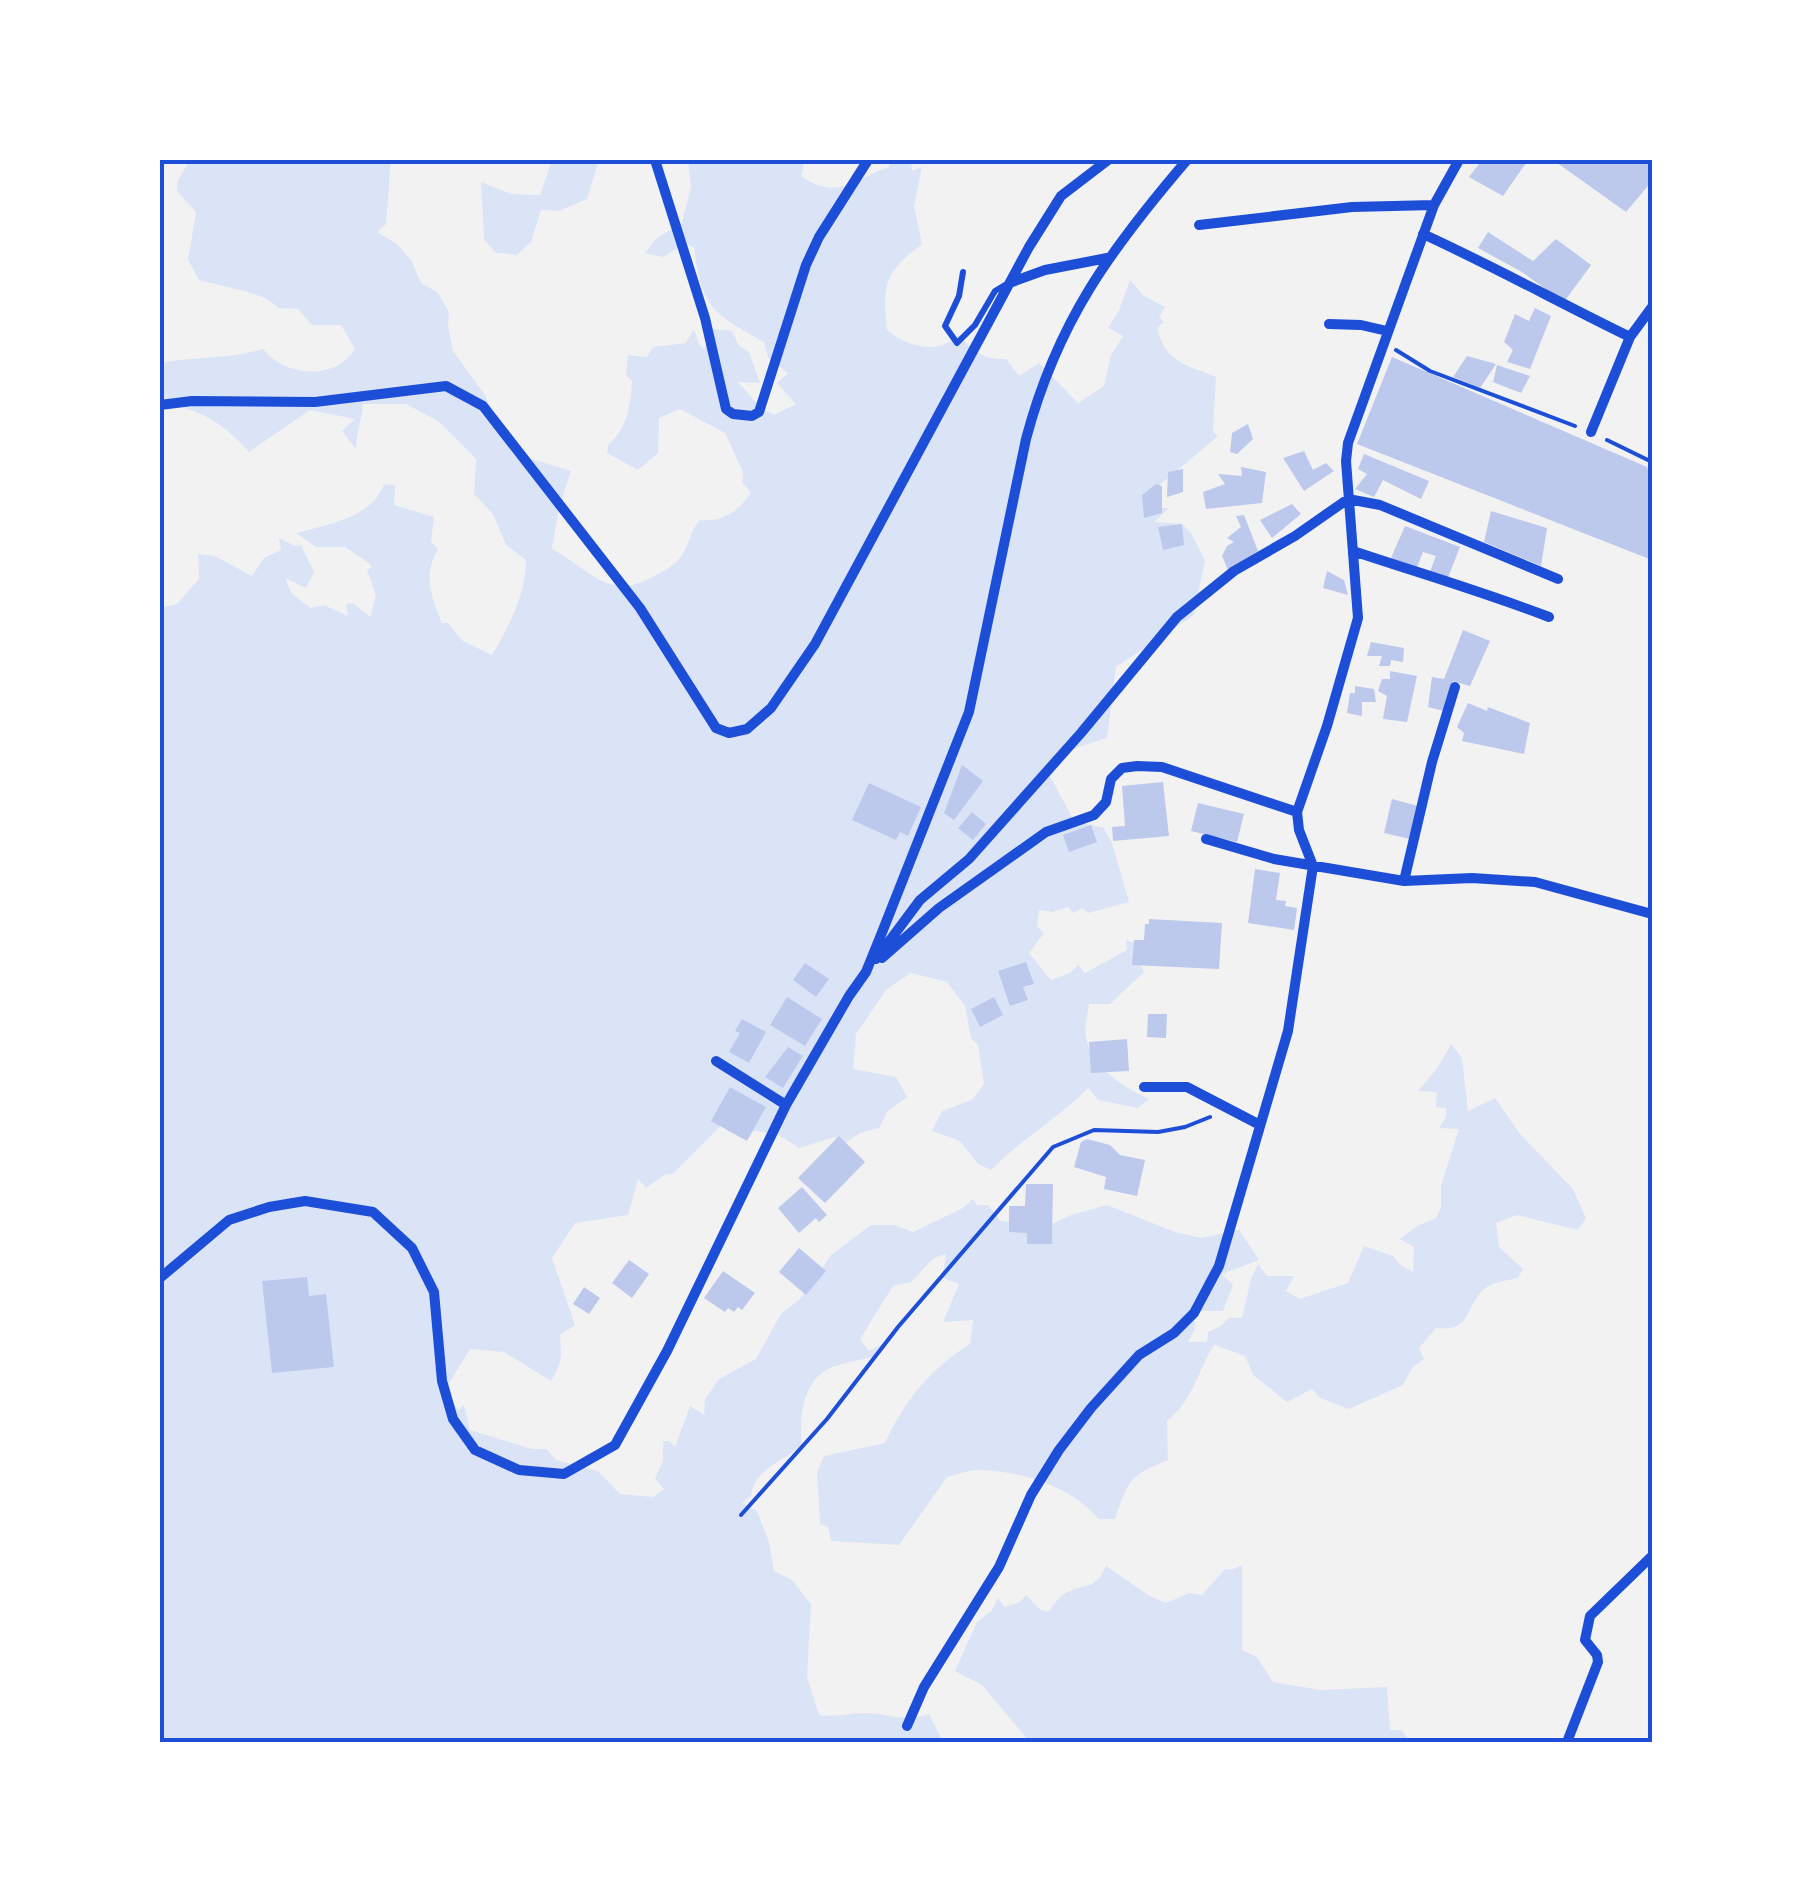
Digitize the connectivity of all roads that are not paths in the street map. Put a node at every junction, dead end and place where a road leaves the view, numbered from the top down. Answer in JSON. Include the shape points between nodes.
{"nodes":[{"id":1,"x":655,"y":160,"type":"edge"},
{"id":2,"x":868,"y":160,"type":"edge"},
{"id":3,"x":1108,"y":160,"type":"edge"},
{"id":4,"x":1187,"y":160,"type":"edge"},
{"id":5,"x":1458,"y":160,"type":"edge"},
{"id":6,"x":1434,"y":205,"type":"junction"},
{"id":7,"x":1199,"y":224,"type":"dead end"},
{"id":8,"x":1423,"y":234,"type":"junction"},
{"id":9,"x":1108,"y":258,"type":"junction"},
{"id":10,"x":963,"y":272,"type":"dead end"},
{"id":11,"x":1011,"y":282,"type":"junction"},
{"id":12,"x":1652,"y":306,"type":"edge"},
{"id":13,"x":1329,"y":324,"type":"dead end"},
{"id":14,"x":1387,"y":332,"type":"junction"},
{"id":15,"x":1630,"y":337,"type":"junction"},
{"id":16,"x":160,"y":405,"type":"edge"},
{"id":17,"x":1591,"y":432,"type":"road end"},
{"id":18,"x":1348,"y":499,"type":"junction"},
{"id":19,"x":1352,"y":551,"type":"junction"},
{"id":20,"x":1558,"y":579,"type":"dead end"},
{"id":21,"x":1549,"y":617,"type":"dead end"},
{"id":22,"x":1455,"y":687,"type":"dead end"},
{"id":23,"x":1296,"y":812,"type":"junction"},
{"id":24,"x":1206,"y":839,"type":"dead end"},
{"id":25,"x":1314,"y":866,"type":"junction"},
{"id":26,"x":1404,"y":881,"type":"junction"},
{"id":27,"x":1652,"y":914,"type":"edge"},
{"id":28,"x":866,"y":972,"type":"junction"},
{"id":29,"x":716,"y":1061,"type":"dead end"},
{"id":30,"x":1144,"y":1087,"type":"dead end"},
{"id":31,"x":786,"y":1106,"type":"junction"},
{"id":32,"x":1260,"y":1125,"type":"junction"},
{"id":33,"x":160,"y":1278,"type":"edge"},
{"id":34,"x":1652,"y":1556,"type":"edge"},
{"id":35,"x":907,"y":1726,"type":"dead end"},
{"id":36,"x":1567,"y":1742,"type":"edge"}],
"edges":[{"from":1,"to":2,"type":"street","via":[[726,409],[752,416],[819,236]]},
{"from":3,"to":11,"type":"street","via":[[1061,196]]},
{"from":4,"to":9,"type":"street"},
{"from":5,"to":6,"type":"street"},
{"from":6,"to":7,"type":"street"},
{"from":6,"to":8,"type":"street"},
{"from":8,"to":14,"type":"street"},
{"from":8,"to":15,"type":"street"},
{"from":9,"to":11,"type":"street"},
{"from":9,"to":28,"type":"street","via":[[1062,336],[1036,402],[969,712]]},
{"from":10,"to":11,"type":"lane","via":[[945,326],[957,344],[995,291]]},
{"from":11,"to":16,"type":"street","via":[[815,644],[747,730],[716,728],[640,608],[483,406],[460,392],[446,386],[315,402]]},
{"from":12,"to":15,"type":"street"},
{"from":13,"to":14,"type":"street"},
{"from":14,"to":18,"type":"street","via":[[1348,443]]},
{"from":15,"to":17,"type":"street"},
{"from":18,"to":19,"type":"street"},
{"from":18,"to":20,"type":"street"},
{"from":18,"to":28,"type":"street","via":[[1234,571],[1177,617],[969,859],[920,900]]},
{"from":19,"to":21,"type":"street"},
{"from":19,"to":23,"type":"street","via":[[1358,618]]},
{"from":22,"to":26,"type":"street"},
{"from":23,"to":25,"type":"street"},
{"from":23,"to":28,"type":"street","via":[[1162,767],[1122,768],[1094,815],[1046,832],[939,908]]},
{"from":24,"to":25,"type":"street"},
{"from":25,"to":26,"type":"street"},
{"from":25,"to":32,"type":"street","via":[[1288,1031]]},
{"from":26,"to":27,"type":"street","via":[[1535,882]]},
{"from":28,"to":31,"type":"street"},
{"from":29,"to":31,"type":"street"},
{"from":30,"to":32,"type":"street","via":[[1187,1087]]},
{"from":31,"to":33,"type":"street","via":[[616,1445],[564,1474],[519,1470],[475,1450],[453,1419],[442,1381],[434,1292],[412,1248],[372,1212],[305,1201],[270,1207],[229,1220]]},
{"from":32,"to":35,"type":"street","via":[[1219,1266],[1194,1313],[1139,1355],[1059,1450]]},
{"from":34,"to":36,"type":"street","via":[[1590,1616],[1585,1640],[1598,1662]]}]}
